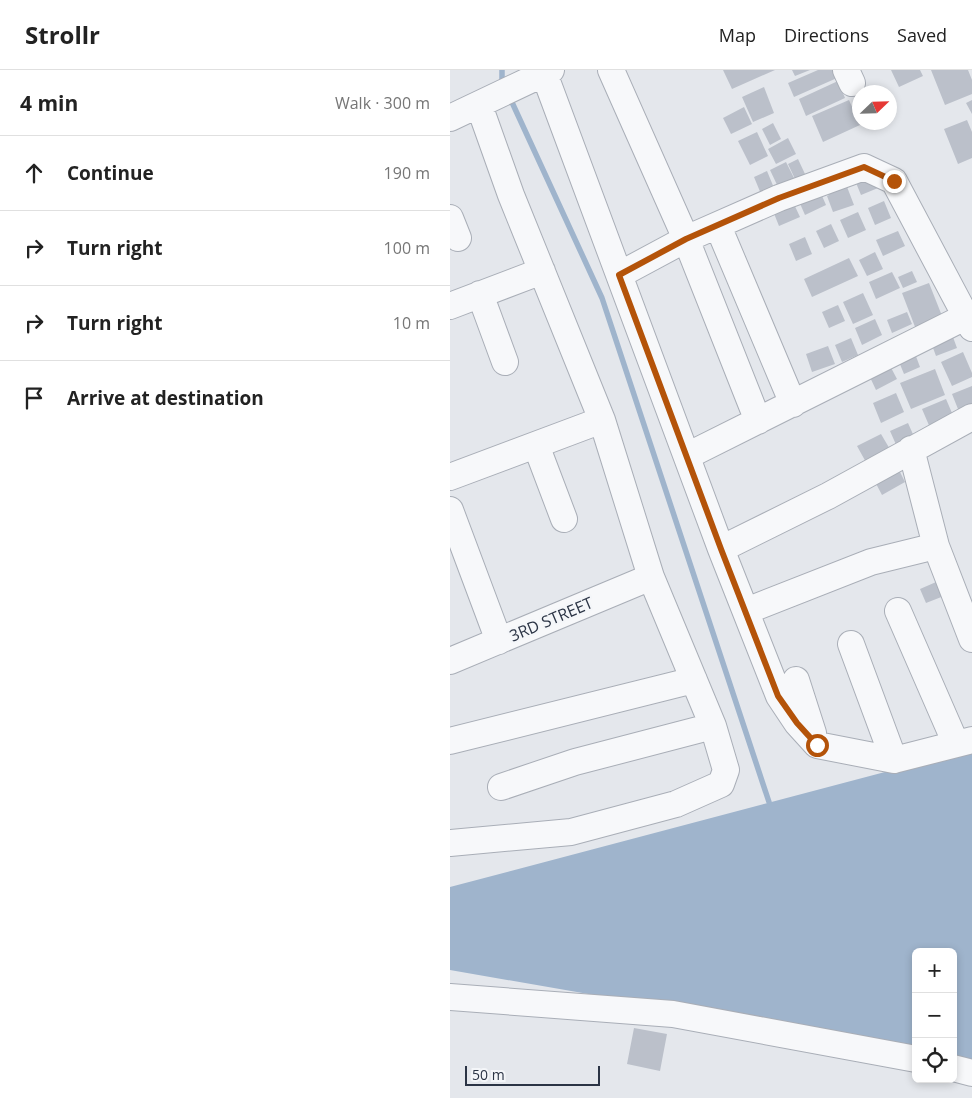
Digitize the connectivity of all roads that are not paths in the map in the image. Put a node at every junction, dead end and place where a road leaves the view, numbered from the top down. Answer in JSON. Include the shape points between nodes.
{"nodes":[{"id":1,"x":611,"y":70,"type":"edge"},
{"id":2,"x":534,"y":76,"type":"edge"},
{"id":3,"x":485,"y":101,"type":"junction"},
{"id":4,"x":450,"y":118,"type":"edge"},
{"id":5,"x":718,"y":226,"type":"junction"},
{"id":6,"x":686,"y":239,"type":"junction"},
{"id":7,"x":542,"y":272,"type":"junction"},
{"id":8,"x":619,"y":275,"type":"junction"},
{"id":9,"x":480,"y":294,"type":"junction"},
{"id":10,"x":450,"y":306,"type":"edge"},
{"id":11,"x":969,"y":322,"type":"edge"},
{"id":12,"x":505,"y":362,"type":"dead end"},
{"id":13,"x":792,"y":404,"type":"junction"},
{"id":14,"x":972,"y":417,"type":"edge"},
{"id":15,"x":602,"y":420,"type":"junction"},
{"id":16,"x":758,"y":421,"type":"junction"},
{"id":17,"x":536,"y":445,"type":"junction"},
{"id":18,"x":911,"y":449,"type":"junction"},
{"id":19,"x":687,"y":456,"type":"junction"},
{"id":20,"x":450,"y":477,"type":"edge"},
{"id":21,"x":450,"y":510,"type":"edge"},
{"id":22,"x":564,"y":519,"type":"dead end"},
{"id":23,"x":936,"y":546,"type":"junction"},
{"id":24,"x":721,"y":549,"type":"junction"},
{"id":25,"x":651,"y":577,"type":"junction"},
{"id":26,"x":746,"y":611,"type":"junction"},
{"id":27,"x":898,"y":611,"type":"dead end"},
{"id":28,"x":972,"y":639,"type":"edge"},
{"id":29,"x":499,"y":641,"type":"junction"},
{"id":30,"x":851,"y":644,"type":"dead end"},
{"id":31,"x":450,"y":661,"type":"edge"},
{"id":32,"x":694,"y":680,"type":"junction"},
{"id":33,"x":796,"y":680,"type":"dead end"},
{"id":34,"x":713,"y":726,"type":"junction"},
{"id":35,"x":450,"y":741,"type":"edge"},
{"id":36,"x":964,"y":742,"type":"edge"},
{"id":37,"x":817,"y":745,"type":"junction"},
{"id":38,"x":894,"y":760,"type":"junction"},
{"id":39,"x":501,"y":787,"type":"dead end"},
{"id":40,"x":450,"y":843,"type":"edge"},
{"id":41,"x":450,"y":997,"type":"edge"},
{"id":42,"x":912,"y":1058,"type":"edge"},
{"id":43,"x":957,"y":1069,"type":"edge"},
{"id":44,"x":972,"y":1073,"type":"edge"}],
"edges":[{"from":1,"to":6,"type":"street"},
{"from":2,"to":3,"type":"street"},
{"from":2,"to":8,"type":"street"},
{"from":3,"to":4,"type":"street"},
{"from":3,"to":7,"type":"street","via":[[511,195]]},
{"from":5,"to":6,"type":"street"},
{"from":5,"to":11,"type":"street","via":[[779,198],[864,167],[894,181]]},
{"from":5,"to":13,"type":"street"},
{"from":6,"to":8,"type":"street"},
{"from":6,"to":16,"type":"street"},
{"from":7,"to":9,"type":"street"},
{"from":7,"to":15,"type":"street"},
{"from":8,"to":19,"type":"street"},
{"from":9,"to":10,"type":"street"},
{"from":9,"to":12,"type":"street"},
{"from":11,"to":13,"type":"street"},
{"from":13,"to":16,"type":"street"},
{"from":14,"to":18,"type":"street"},
{"from":15,"to":17,"type":"street"},
{"from":15,"to":25,"type":"street"},
{"from":16,"to":19,"type":"street"},
{"from":17,"to":20,"type":"street"},
{"from":17,"to":22,"type":"street"},
{"from":18,"to":23,"type":"street"},
{"from":18,"to":24,"type":"street","via":[[828,496]]},
{"from":19,"to":24,"type":"street"},
{"from":21,"to":29,"type":"street"},
{"from":23,"to":26,"type":"street","via":[[871,562]]},
{"from":23,"to":28,"type":"street"},
{"from":24,"to":26,"type":"street"},
{"from":25,"to":29,"type":"street","name":"3RD STREET"},
{"from":25,"to":32,"type":"street"},
{"from":26,"to":37,"type":"street","via":[[778,696]]},
{"from":27,"to":36,"type":"street"},
{"from":29,"to":31,"type":"street","name":"3RD STREET"},
{"from":30,"to":38,"type":"street"},
{"from":32,"to":34,"type":"street"},
{"from":32,"to":35,"type":"street"},
{"from":33,"to":37,"type":"street"},
{"from":34,"to":39,"type":"street","via":[[575,762]]},
{"from":34,"to":40,"type":"street","via":[[726,770],[721,784],[676,804],[571,832]]},
{"from":36,"to":38,"type":"street"},
{"from":37,"to":38,"type":"street"},
{"from":41,"to":42,"type":"street","via":[[673,1014]]},
{"from":43,"to":44,"type":"street"}]}
